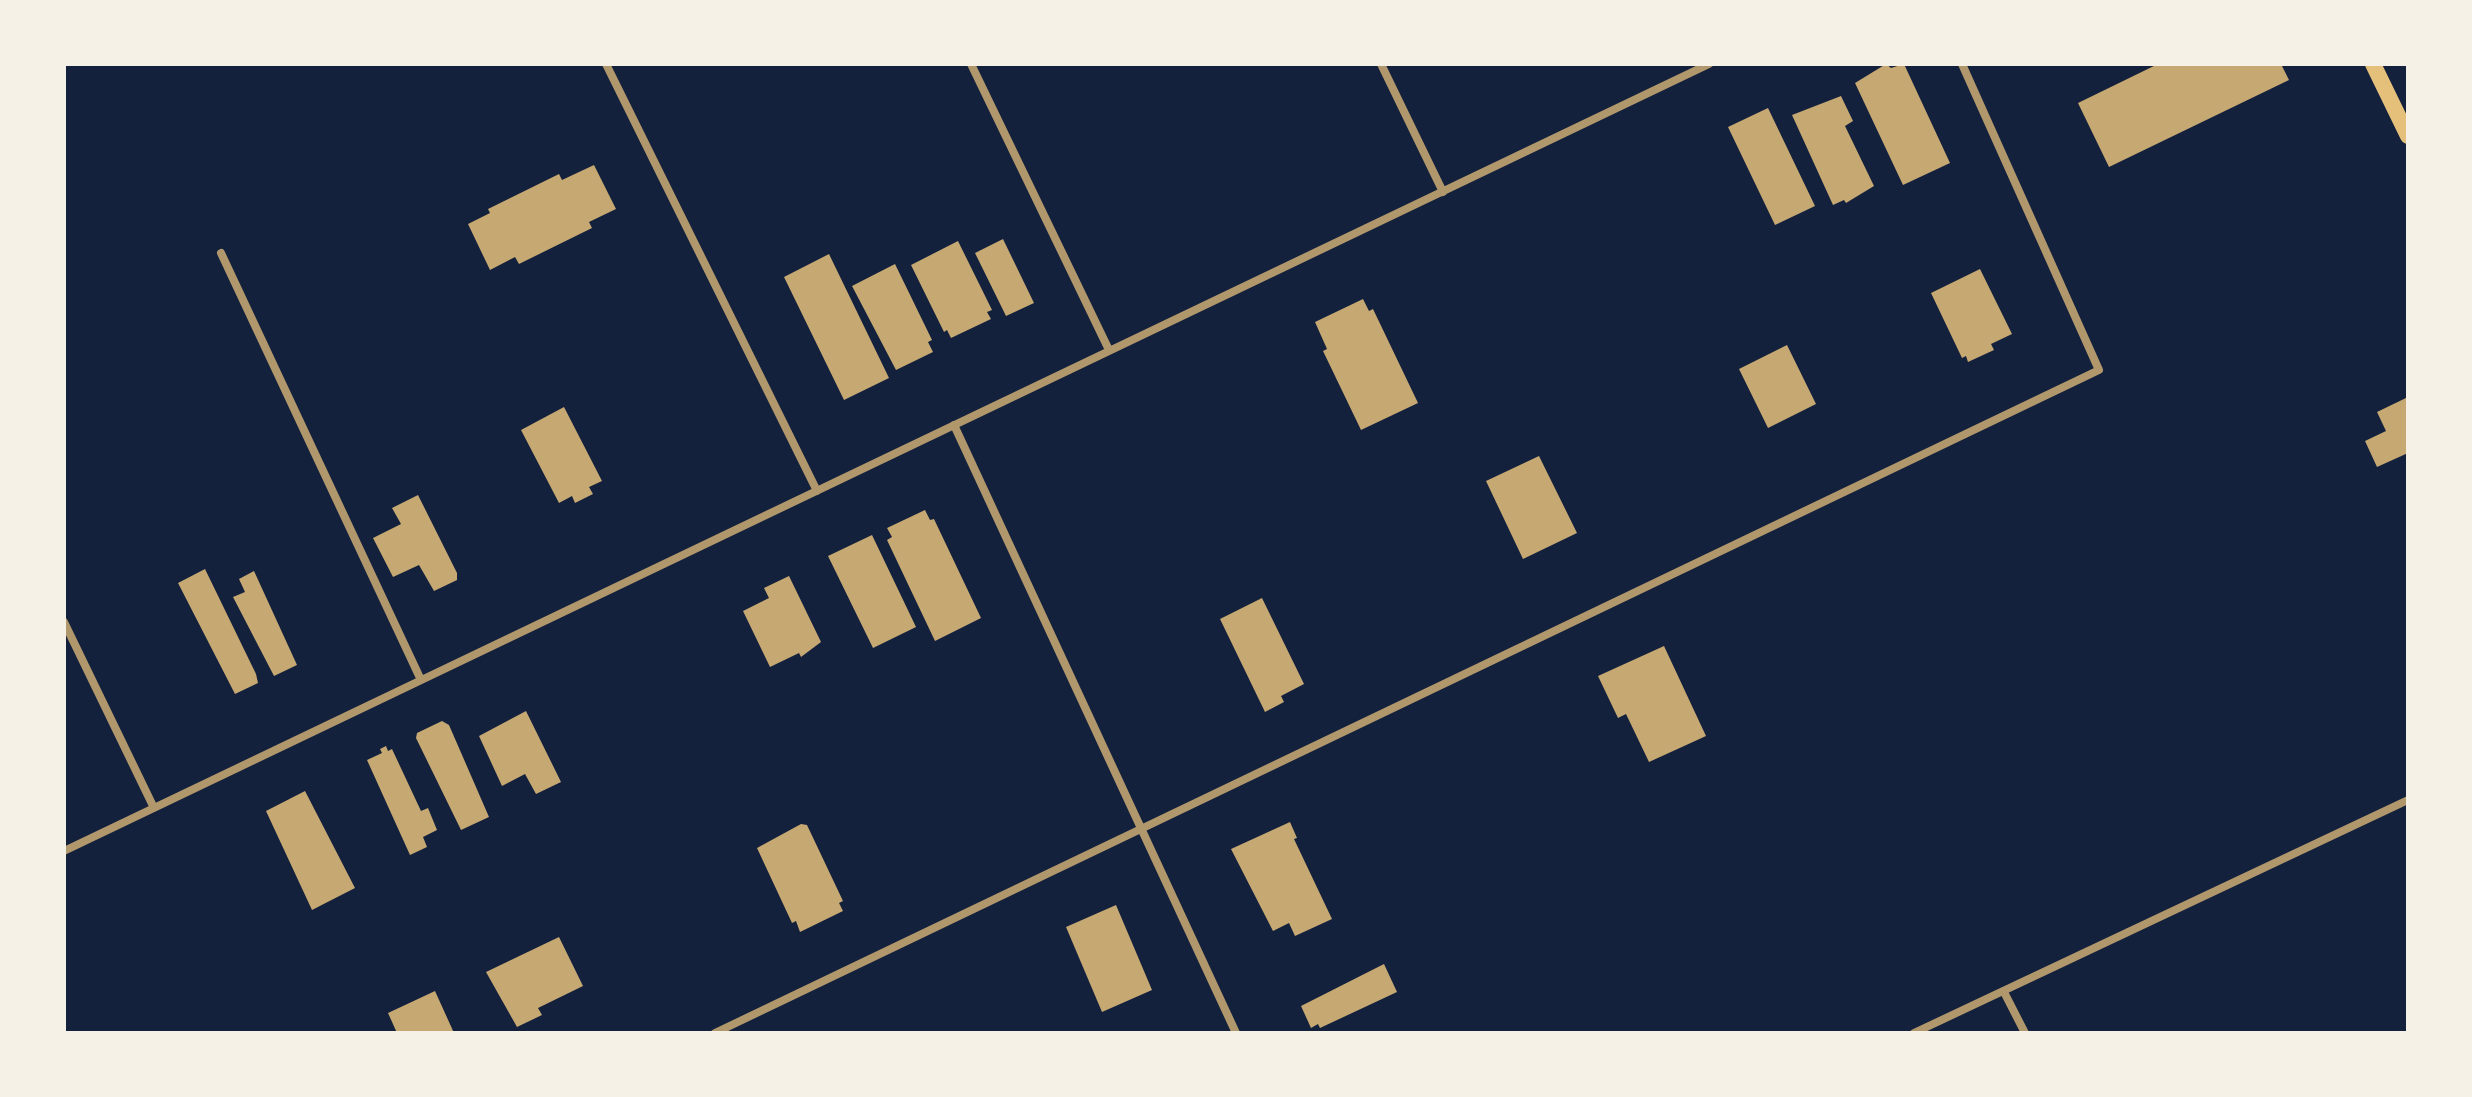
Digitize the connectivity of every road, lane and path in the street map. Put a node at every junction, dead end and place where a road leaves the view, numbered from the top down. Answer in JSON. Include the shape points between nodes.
{"nodes":[{"id":1,"x":606,"y":64,"type":"edge"},
{"id":2,"x":971,"y":64,"type":"edge"},
{"id":3,"x":1381,"y":64,"type":"edge"},
{"id":4,"x":1709,"y":64,"type":"edge"},
{"id":5,"x":1962,"y":64,"type":"edge"},
{"id":6,"x":2373,"y":64,"type":"edge"},
{"id":7,"x":2408,"y":136,"type":"edge"},
{"id":8,"x":1443,"y":192,"type":"junction"},
{"id":9,"x":221,"y":253,"type":"dead end"},
{"id":10,"x":1109,"y":350,"type":"junction"},
{"id":11,"x":954,"y":425,"type":"junction"},
{"id":12,"x":817,"y":491,"type":"junction"},
{"id":13,"x":64,"y":622,"type":"edge"},
{"id":14,"x":421,"y":680,"type":"junction"},
{"id":15,"x":2408,"y":800,"type":"edge"},
{"id":16,"x":154,"y":808,"type":"junction"},
{"id":17,"x":1144,"y":828,"type":"junction"},
{"id":18,"x":64,"y":851,"type":"edge"},
{"id":19,"x":2004,"y":992,"type":"junction"},
{"id":20,"x":715,"y":1033,"type":"edge"},
{"id":21,"x":1236,"y":1033,"type":"edge"},
{"id":22,"x":1914,"y":1033,"type":"edge"},
{"id":23,"x":2025,"y":1033,"type":"edge"}],
"edges":[{"from":1,"to":12,"type":"street"},
{"from":2,"to":10,"type":"street"},
{"from":3,"to":8,"type":"street"},
{"from":4,"to":8,"type":"street"},
{"from":5,"to":17,"type":"street","via":[[2099,370]]},
{"from":6,"to":7,"type":"main road"},
{"from":8,"to":10,"type":"street"},
{"from":9,"to":14,"type":"street"},
{"from":10,"to":11,"type":"street"},
{"from":11,"to":12,"type":"street"},
{"from":11,"to":17,"type":"street"},
{"from":12,"to":14,"type":"street"},
{"from":13,"to":16,"type":"street"},
{"from":14,"to":16,"type":"street"},
{"from":15,"to":19,"type":"street"},
{"from":16,"to":18,"type":"street"},
{"from":17,"to":20,"type":"street"},
{"from":17,"to":21,"type":"street"},
{"from":19,"to":22,"type":"street"},
{"from":19,"to":23,"type":"street"}]}
